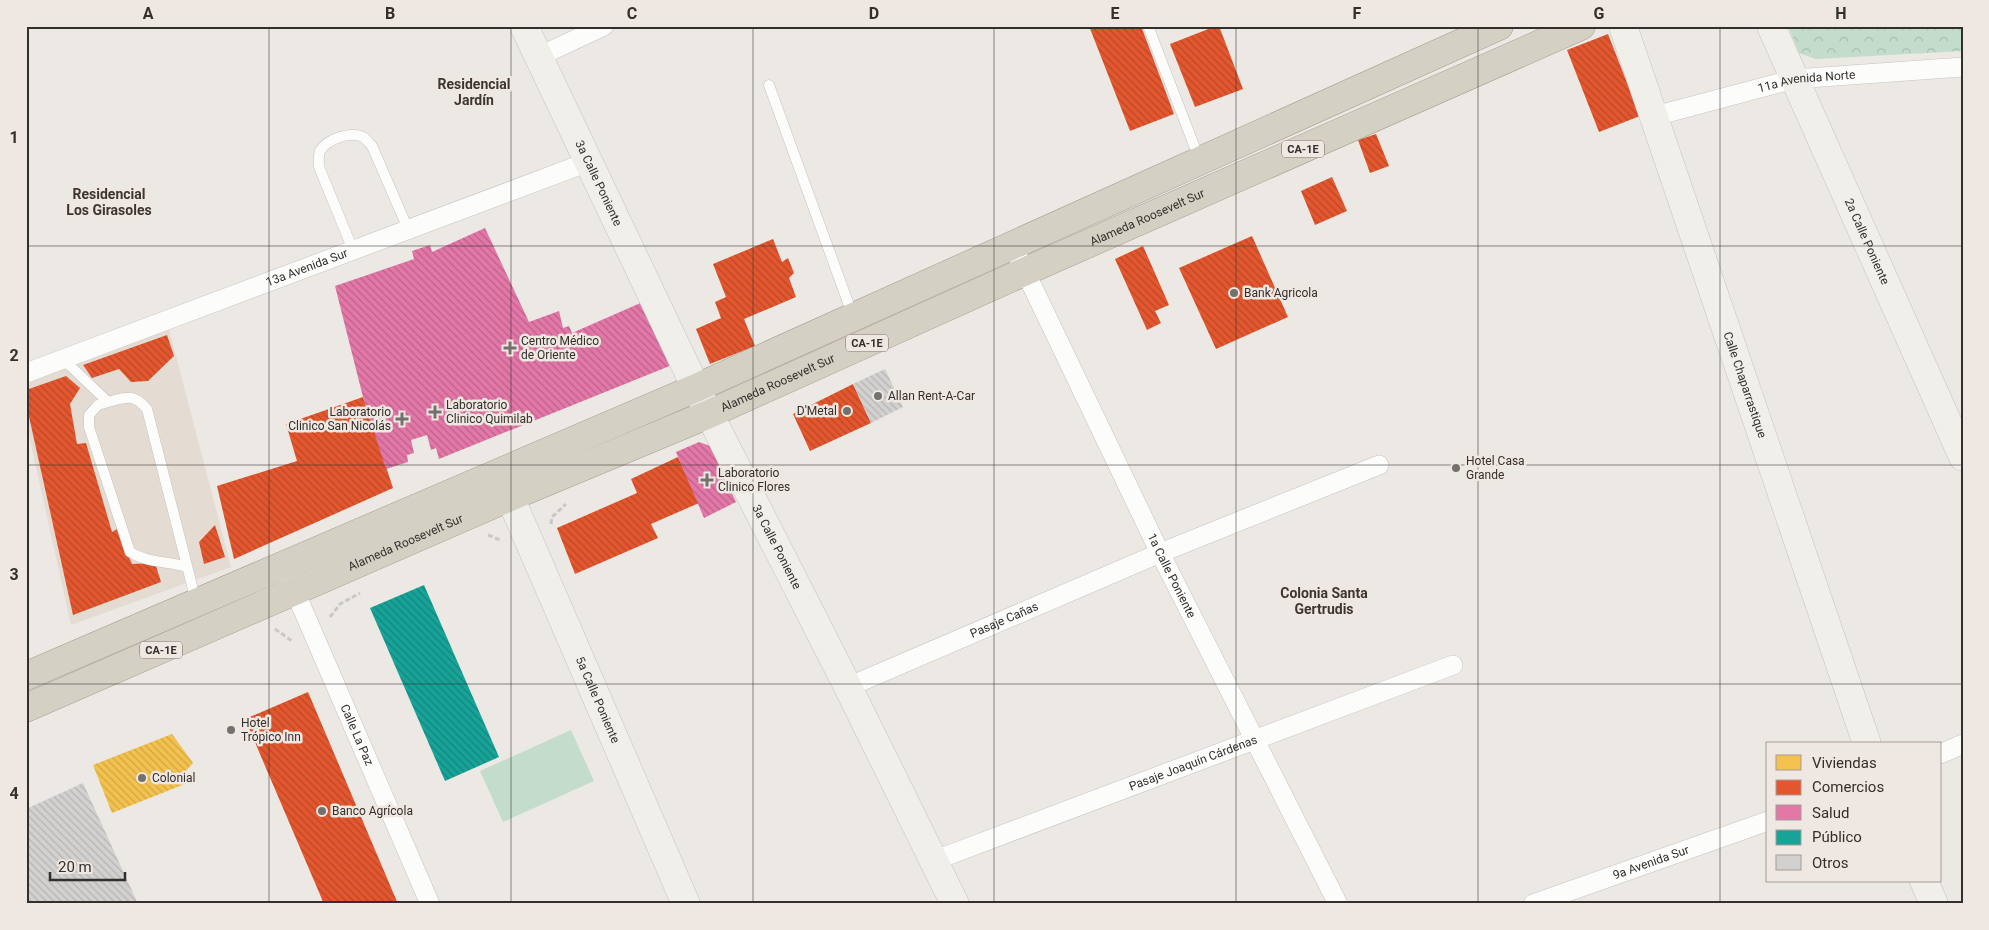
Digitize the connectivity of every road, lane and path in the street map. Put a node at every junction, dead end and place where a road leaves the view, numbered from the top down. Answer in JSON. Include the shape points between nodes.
{"nodes":[{"id":1,"x":524,"y":26,"type":"edge"},
{"id":2,"x":604,"y":26,"type":"edge"},
{"id":3,"x":1148,"y":26,"type":"edge"},
{"id":4,"x":1499,"y":26,"type":"edge"},
{"id":5,"x":1581,"y":26,"type":"edge"},
{"id":6,"x":1622,"y":26,"type":"edge"},
{"id":7,"x":1770,"y":26,"type":"edge"},
{"id":8,"x":540,"y":56,"type":"junction"},
{"id":9,"x":1963,"y":67,"type":"edge"},
{"id":10,"x":1794,"y":79,"type":"junction"},
{"id":11,"x":769,"y":85,"type":"dead end"},
{"id":12,"x":1655,"y":116,"type":"junction"},
{"id":13,"x":588,"y":162,"type":"junction"},
{"id":14,"x":1197,"y":164,"type":"junction"},
{"id":15,"x":408,"y":229,"type":"junction"},
{"id":16,"x":1012,"y":244,"type":"junction"},
{"id":17,"x":353,"y":250,"type":"junction"},
{"id":18,"x":1026,"y":271,"type":"junction"},
{"id":19,"x":850,"y":318,"type":"junction"},
{"id":20,"x":63,"y":359,"type":"junction"},
{"id":21,"x":26,"y":373,"type":"edge"},
{"id":22,"x":696,"y":388,"type":"junction"},
{"id":23,"x":108,"y":402,"type":"junction"},
{"id":24,"x":709,"y":414,"type":"junction"},
{"id":25,"x":1963,"y":457,"type":"edge"},
{"id":26,"x":1379,"y":465,"type":"dead end"},
{"id":27,"x":510,"y":497,"type":"junction"},
{"id":28,"x":484,"y":534,"type":"dead end"},
{"id":29,"x":505,"y":542,"type":"dead end"},
{"id":30,"x":1160,"y":553,"type":"junction"},
{"id":31,"x":284,"y":566,"type":"junction"},
{"id":32,"x":187,"y":567,"type":"junction"},
{"id":33,"x":365,"y":591,"type":"dead end"},
{"id":34,"x":295,"y":592,"type":"junction"},
{"id":35,"x":196,"y":602,"type":"junction"},
{"id":36,"x":316,"y":642,"type":"junction"},
{"id":37,"x":1454,"y":665,"type":"dead end"},
{"id":38,"x":26,"y":676,"type":"edge"},
{"id":39,"x":848,"y":686,"type":"junction"},
{"id":40,"x":26,"y":708,"type":"edge"},
{"id":41,"x":1254,"y":742,"type":"junction"},
{"id":42,"x":1866,"y":742,"type":"edge"},
{"id":43,"x":1963,"y":744,"type":"edge"},
{"id":44,"x":1942,"y":753,"type":"edge"},
{"id":45,"x":1766,"y":822,"type":"edge"},
{"id":46,"x":933,"y":861,"type":"junction"},
{"id":47,"x":1924,"y":882,"type":"edge"},
{"id":48,"x":430,"y":904,"type":"edge"},
{"id":49,"x":686,"y":904,"type":"edge"},
{"id":50,"x":955,"y":904,"type":"edge"},
{"id":51,"x":1338,"y":904,"type":"edge"},
{"id":52,"x":1533,"y":904,"type":"edge"},
{"id":53,"x":1934,"y":904,"type":"edge"}],
"edges":[{"from":1,"to":8,"type":"street","name":"3a Calle Poniente"},
{"from":2,"to":8,"type":"street"},
{"from":3,"to":14,"type":"lane","via":[[1197,153]]},
{"from":4,"to":14,"type":"highway","number":"CA-1E"},
{"from":5,"to":18,"type":"highway","name":"Alameda Roosevelt Sur","number":"CA-1E"},
{"from":6,"to":12,"type":"street","name":"Calle Chaparrastique"},
{"from":7,"to":10,"type":"street","name":"2a Calle Poniente"},
{"from":8,"to":13,"type":"street","name":"3a Calle Poniente"},
{"from":9,"to":10,"type":"street","name":"11a Avenida Norte"},
{"from":10,"to":12,"type":"street","name":"11a Avenida Norte"},
{"from":10,"to":25,"type":"street","name":"2a Calle Poniente"},
{"from":11,"to":19,"type":"lane","via":[[850,308]]},
{"from":12,"to":42,"type":"street","name":"Calle Chaparrastique"},
{"from":13,"to":15,"type":"street","name":"13a Avenida Sur"},
{"from":13,"to":22,"type":"street","name":"3a Calle Poniente"},
{"from":14,"to":16,"type":"highway","number":"CA-1E"},
{"from":15,"to":17,"type":"street","name":"13a Avenida Sur"},
{"from":15,"to":17,"type":"lane","via":[[372,146],[363,138],[337,139],[325,145],[319,153],[320,167]]},
{"from":16,"to":18,"type":"street","name":"1a Calle Poniente"},
{"from":16,"to":19,"type":"highway","number":"CA-1E"},
{"from":17,"to":20,"type":"street","name":"13a Avenida Sur"},
{"from":18,"to":24,"type":"highway","name":"Alameda Roosevelt Sur","number":"CA-1E"},
{"from":18,"to":30,"type":"street","name":"1a Calle Poniente"},
{"from":19,"to":22,"type":"highway","number":"CA-1E"},
{"from":20,"to":21,"type":"street","name":"13a Avenida Sur"},
{"from":20,"to":23,"type":"lane"},
{"from":22,"to":24,"type":"street","name":"3a Calle Poniente"},
{"from":22,"to":31,"type":"highway","number":"CA-1E"},
{"from":23,"to":32,"type":"lane","via":[[126,397],[138,399],[147,409]]},
{"from":23,"to":32,"type":"lane","via":[[98,405],[90,415],[89,427],[130,552],[141,559],[170,561]]},
{"from":24,"to":27,"type":"highway","name":"Alameda Roosevelt Sur","number":"CA-1E"},
{"from":24,"to":39,"type":"street","name":"3a Calle Poniente"},
{"from":26,"to":30,"type":"street","name":"Pasaje Cañas"},
{"from":27,"to":34,"type":"highway","name":"Alameda Roosevelt Sur","number":"CA-1E"},
{"from":27,"to":49,"type":"street","name":"5a Calle Poniente"},
{"from":28,"to":29,"type":"path"},
{"from":30,"to":39,"type":"street","name":"Pasaje Cañas"},
{"from":30,"to":41,"type":"street","name":"1a Calle Poniente"},
{"from":31,"to":34,"type":"street","name":"Calle La Paz"},
{"from":31,"to":35,"type":"highway","number":"CA-1E"},
{"from":32,"to":35,"type":"lane"},
{"from":33,"to":36,"type":"path","via":[[340,604],[325,623],[329,636]]},
{"from":34,"to":36,"type":"street","name":"Calle La Paz"},
{"from":34,"to":40,"type":"highway","name":"Alameda Roosevelt Sur","number":"CA-1E"},
{"from":35,"to":38,"type":"highway","number":"CA-1E"},
{"from":36,"to":48,"type":"street","name":"Calle La Paz"},
{"from":37,"to":41,"type":"street","name":"Pasaje Joaquín Cárdenas"},
{"from":39,"to":46,"type":"street","name":"3a Calle Poniente"},
{"from":41,"to":46,"type":"street","name":"Pasaje Joaquín Cárdenas"},
{"from":41,"to":51,"type":"street","name":"1a Calle Poniente"},
{"from":43,"to":44,"type":"street"},
{"from":45,"to":52,"type":"street","name":"9a Avenida Sur"},
{"from":46,"to":50,"type":"street","name":"3a Calle Poniente"},
{"from":47,"to":53,"type":"street"}]}
